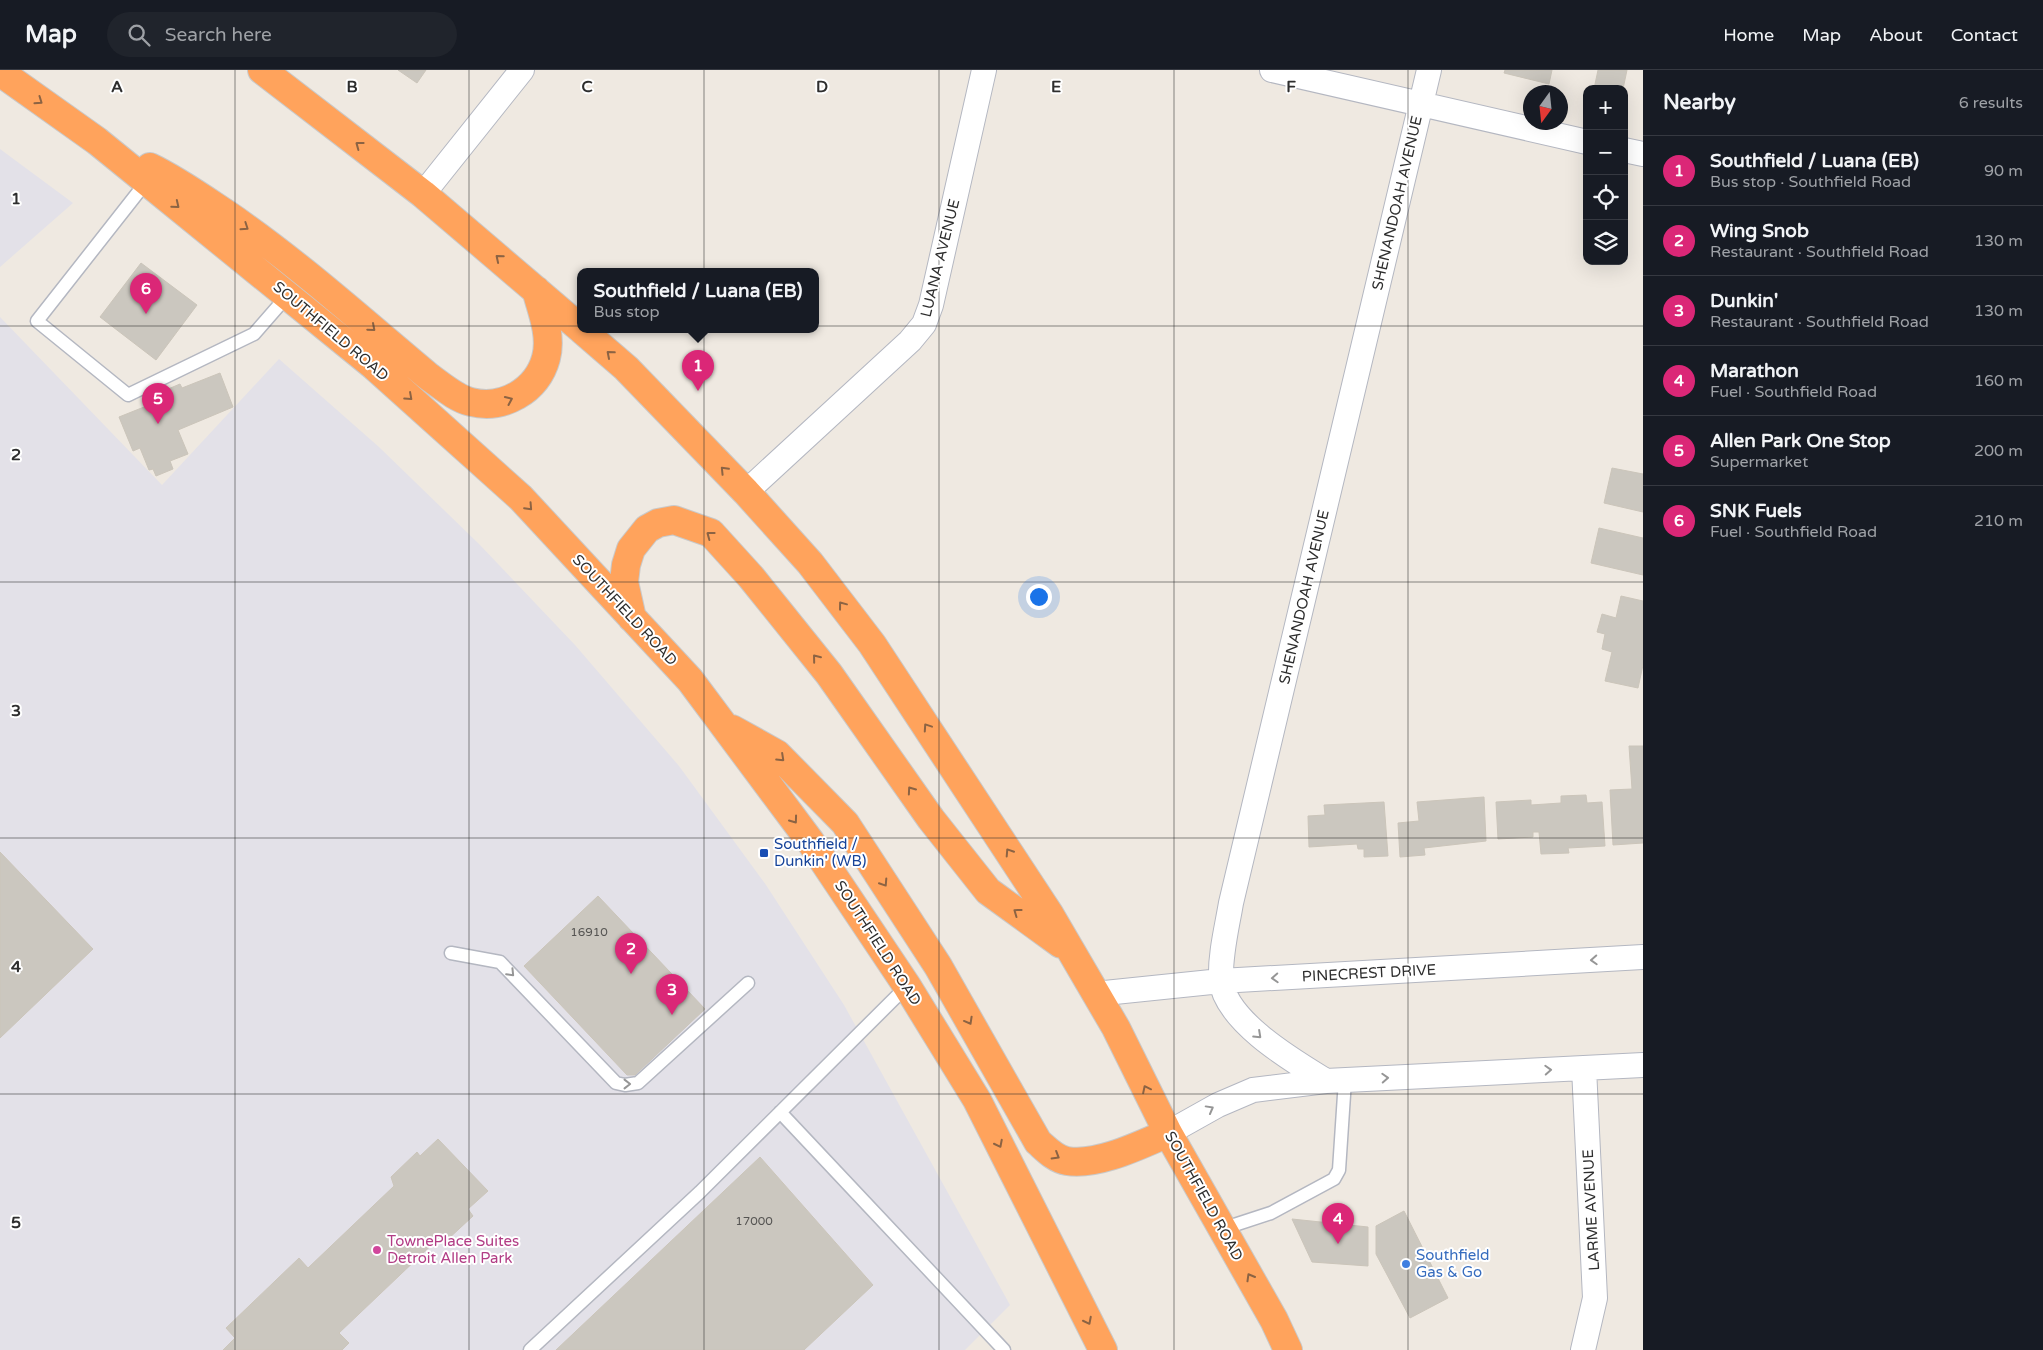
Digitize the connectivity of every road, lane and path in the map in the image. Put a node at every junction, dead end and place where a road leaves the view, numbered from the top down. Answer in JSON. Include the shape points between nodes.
{"nodes":[{"id":1,"x":262,"y":70,"type":"edge"},
{"id":2,"x":522,"y":70,"type":"edge"},
{"id":3,"x":984,"y":70,"type":"edge"},
{"id":4,"x":1272,"y":70,"type":"edge"},
{"id":5,"x":1429,"y":70,"type":"edge"},
{"id":6,"x":0,"y":72,"type":"edge"},
{"id":7,"x":1421,"y":104,"type":"junction"},
{"id":8,"x":97,"y":141,"type":"junction"},
{"id":9,"x":1583,"y":141,"type":"edge"},
{"id":10,"x":1628,"y":151,"type":"edge"},
{"id":11,"x":1643,"y":154,"type":"edge"},
{"id":12,"x":146,"y":181,"type":"junction"},
{"id":13,"x":423,"y":194,"type":"junction"},
{"id":14,"x":536,"y":290,"type":"junction"},
{"id":15,"x":288,"y":295,"type":"junction"},
{"id":16,"x":577,"y":326,"type":"edge"},
{"id":17,"x":586,"y":333,"type":"edge"},
{"id":18,"x":746,"y":492,"type":"junction"},
{"id":19,"x":632,"y":618,"type":"junction"},
{"id":20,"x":724,"y":725,"type":"junction"},
{"id":21,"x":1070,"y":950,"type":"junction"},
{"id":22,"x":450,"y":953,"type":"dead end"},
{"id":23,"x":1643,"y":957,"type":"edge"},
{"id":24,"x":1221,"y":981,"type":"junction"},
{"id":25,"x":748,"y":982,"type":"dead end"},
{"id":26,"x":907,"y":986,"type":"junction"},
{"id":27,"x":1095,"y":994,"type":"junction"},
{"id":28,"x":1643,"y":1065,"type":"edge"},
{"id":29,"x":1584,"y":1068,"type":"junction"},
{"id":30,"x":1336,"y":1081,"type":"junction"},
{"id":31,"x":780,"y":1112,"type":"junction"},
{"id":32,"x":1168,"y":1133,"type":"junction"},
{"id":33,"x":1222,"y":1229,"type":"junction"},
{"id":34,"x":1274,"y":1320,"type":"junction"},
{"id":35,"x":1100,"y":1348,"type":"edge"},
{"id":36,"x":530,"y":1350,"type":"edge"},
{"id":37,"x":1004,"y":1350,"type":"edge"},
{"id":38,"x":1288,"y":1350,"type":"edge"},
{"id":39,"x":1308,"y":1350,"type":"edge"},
{"id":40,"x":1583,"y":1350,"type":"edge"}],
"edges":[{"from":13,"to":1,"type":"highway","name":"SOUTHFIELD ROAD","one_way":true},
{"from":2,"to":13,"type":"street"},
{"from":3,"to":18,"type":"street","name":"LUANA AVENUE","via":[[924,324],[910,341]]},
{"from":4,"to":7,"type":"street"},
{"from":5,"to":7,"type":"street","name":"SHENANDOAH AVENUE"},
{"from":6,"to":8,"type":"highway","name":"SOUTHFIELD ROAD","one_way":true},
{"from":7,"to":9,"type":"street"},
{"from":7,"to":24,"type":"street","name":"SHENANDOAH AVENUE","via":[[1232,903]]},
{"from":8,"to":12,"type":"highway","name":"SOUTHFIELD ROAD"},
{"from":8,"to":14,"type":"highway","one_way":true,"via":[[156,170],[252,232],[310,275],[428,376],[471,402],[500,404],[519,395],[536,380],[546,358],[547,333]]},
{"from":10,"to":11,"type":"street"},
{"from":12,"to":15,"type":"highway","name":"SOUTHFIELD ROAD","one_way":true},
{"from":12,"to":15,"type":"lane","via":[[37,321],[128,396],[254,334]]},
{"from":14,"to":13,"type":"highway","name":"SOUTHFIELD ROAD","one_way":true},
{"from":14,"to":16,"type":"highway","name":"SOUTHFIELD ROAD"},
{"from":15,"to":19,"type":"highway","name":"SOUTHFIELD ROAD","one_way":true,"via":[[374,366],[521,498]]},
{"from":18,"to":17,"type":"highway","name":"SOUTHFIELD ROAD","one_way":true,"via":[[626,368]]},
{"from":21,"to":18,"type":"highway","name":"SOUTHFIELD ROAD","one_way":true,"via":[[1040,899],[872,644],[810,563]]},
{"from":19,"to":20,"type":"highway","name":"SOUTHFIELD ROAD","via":[[690,680]]},
{"from":21,"to":19,"type":"highway","one_way":true,"via":[[988,891],[931,819],[829,674],[711,533],[674,520],[658,523],[643,534],[631,549],[626,564],[624,582]]},
{"from":20,"to":26,"type":"highway","name":"SOUTHFIELD ROAD","one_way":true,"via":[[810,841]]},
{"from":20,"to":32,"type":"highway","one_way":true,"via":[[777,754],[845,823],[938,966],[1038,1142],[1054,1156],[1066,1161],[1081,1161],[1125,1151]]},
{"from":21,"to":27,"type":"highway","name":"SOUTHFIELD ROAD"},
{"from":22,"to":25,"type":"lane","one_way":true,"via":[[500,962],[616,1083],[625,1085],[638,1083]]},
{"from":23,"to":24,"type":"street","name":"PINECREST DRIVE","one_way":true},
{"from":24,"to":27,"type":"street","name":"PINECREST DRIVE"},
{"from":24,"to":30,"type":"street","name":"SHENANDOAH AVENUE","one_way":true,"via":[[1231,1004],[1259,1036],[1281,1053]]},
{"from":26,"to":31,"type":"lane"},
{"from":26,"to":35,"type":"highway","name":"SOUTHFIELD ROAD","one_way":true,"via":[[977,1100]]},
{"from":32,"to":27,"type":"highway","name":"SOUTHFIELD ROAD","one_way":true,"via":[[1116,1028]]},
{"from":28,"to":29,"type":"street"},
{"from":30,"to":29,"type":"street","one_way":true},
{"from":29,"to":40,"type":"street","name":"LARME AVENUE","via":[[1595,1298]]},
{"from":32,"to":30,"type":"street","one_way":true,"via":[[1253,1090]]},
{"from":30,"to":33,"type":"lane","via":[[1339,1170],[1334,1179],[1271,1213]]},
{"from":31,"to":36,"type":"lane","via":[[700,1192]]},
{"from":31,"to":37,"type":"lane"},
{"from":32,"to":33,"type":"highway","name":"SOUTHFIELD ROAD"},
{"from":34,"to":33,"type":"highway","name":"SOUTHFIELD ROAD","one_way":true},
{"from":34,"to":38,"type":"highway"},
{"from":34,"to":39,"type":"highway"}]}
